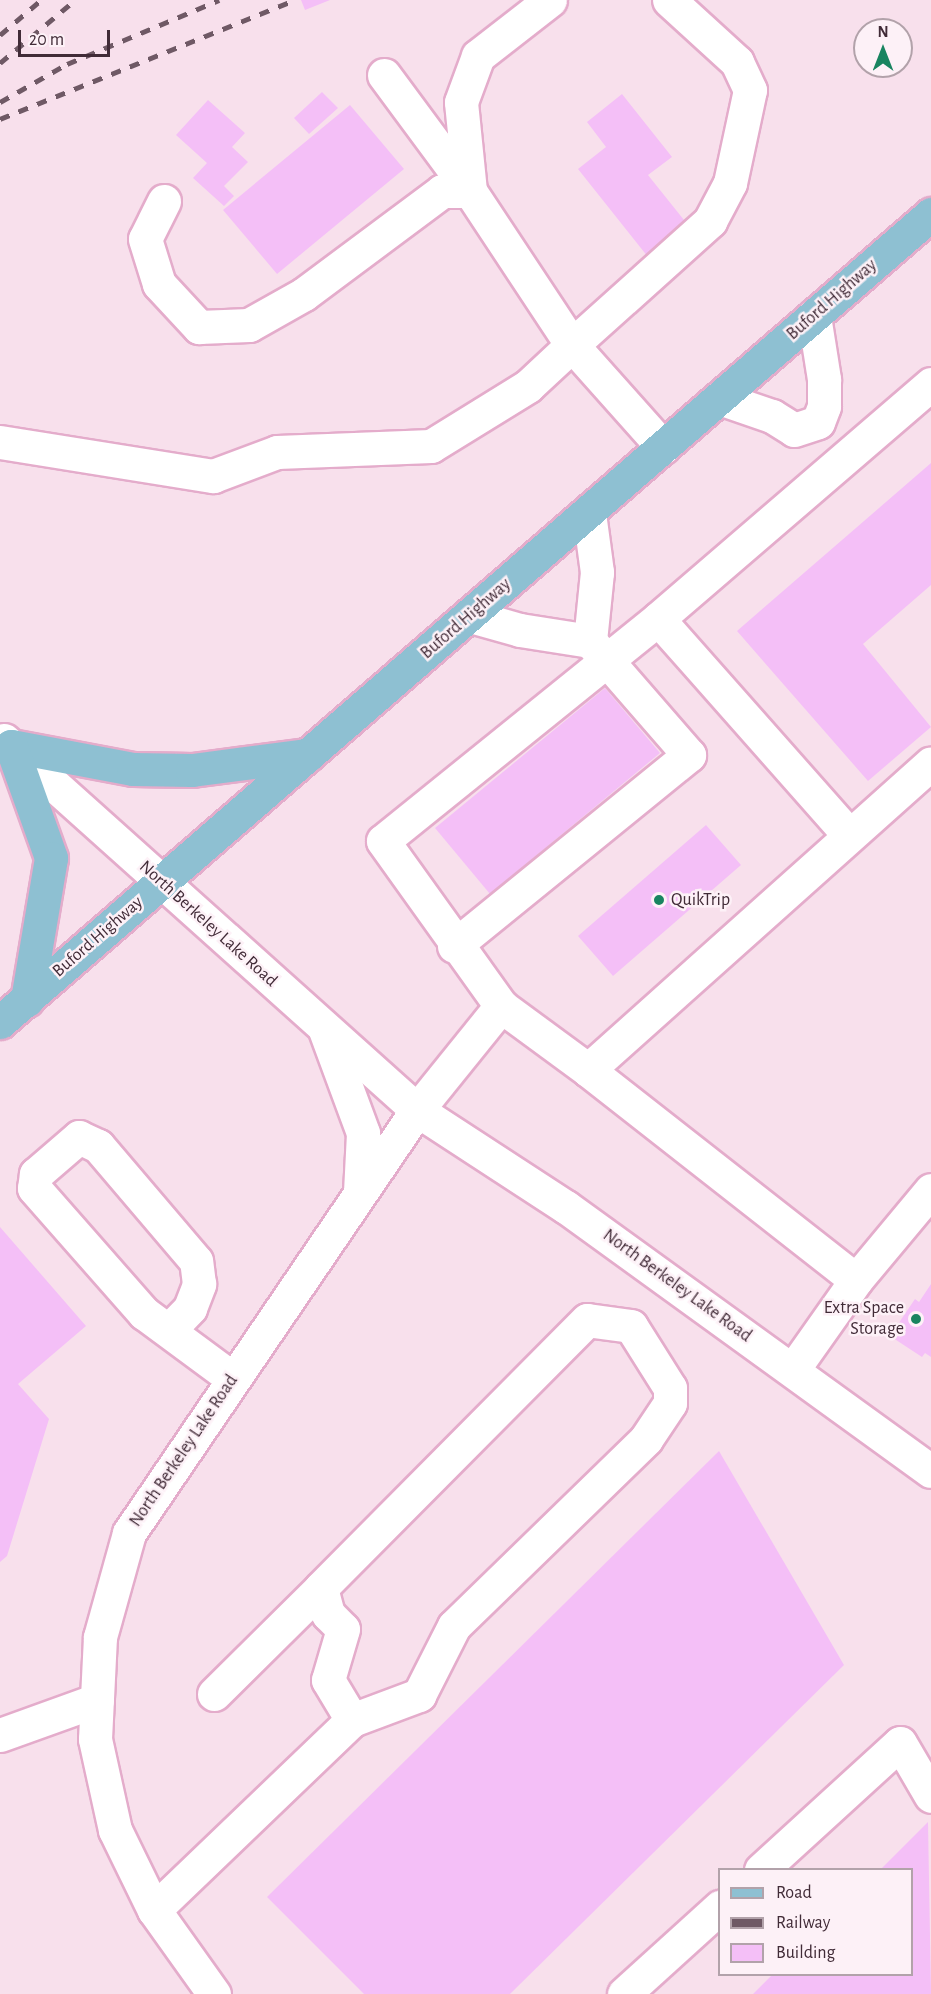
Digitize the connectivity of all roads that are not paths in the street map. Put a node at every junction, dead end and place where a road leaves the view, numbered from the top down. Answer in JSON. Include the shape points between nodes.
{"nodes":[{"id":1,"x":550,"y":0,"type":"edge"},
{"id":2,"x":669,"y":0,"type":"edge"},
{"id":3,"x":384,"y":75,"type":"dead end"},
{"id":4,"x":470,"y":192,"type":"junction"},
{"id":5,"x":164,"y":201,"type":"dead end"},
{"id":6,"x":931,"y":214,"type":"edge"},
{"id":7,"x":814,"y":316,"type":"junction"},
{"id":8,"x":572,"y":345,"type":"junction"},
{"id":9,"x":931,"y":384,"type":"edge"},
{"id":10,"x":719,"y":398,"type":"junction"},
{"id":11,"x":818,"y":422,"type":"junction"},
{"id":12,"x":0,"y":442,"type":"edge"},
{"id":13,"x":663,"y":447,"type":"junction"},
{"id":14,"x":839,"y":460,"type":"junction"},
{"id":15,"x":589,"y":513,"type":"junction"},
{"id":16,"x":471,"y":616,"type":"junction"},
{"id":17,"x":658,"y":619,"type":"junction"},
{"id":18,"x":599,"y":651,"type":"junction"},
{"id":19,"x":5,"y":741,"type":"edge"},
{"id":20,"x":308,"y":755,"type":"junction"},
{"id":21,"x":931,"y":763,"type":"edge"},
{"id":22,"x":849,"y":835,"type":"junction"},
{"id":23,"x":161,"y":882,"type":"junction"},
{"id":24,"x":454,"y":946,"type":"junction"},
{"id":25,"x":27,"y":1000,"type":"junction"},
{"id":26,"x":501,"y":1006,"type":"junction"},
{"id":27,"x":0,"y":1022,"type":"edge"},
{"id":28,"x":324,"y":1028,"type":"junction"},
{"id":29,"x":588,"y":1070,"type":"junction"},
{"id":30,"x":417,"y":1110,"type":"junction"},
{"id":31,"x":931,"y":1190,"type":"edge"},
{"id":32,"x":359,"y":1197,"type":"junction"},
{"id":33,"x":856,"y":1280,"type":"junction"},
{"id":34,"x":170,"y":1329,"type":"junction"},
{"id":35,"x":794,"y":1368,"type":"junction"},
{"id":36,"x":232,"y":1378,"type":"junction"},
{"id":37,"x":931,"y":1471,"type":"edge"},
{"id":38,"x":321,"y":1588,"type":"junction"},
{"id":39,"x":214,"y":1694,"type":"dead end"},
{"id":40,"x":97,"y":1700,"type":"junction"},
{"id":41,"x":352,"y":1720,"type":"junction"},
{"id":42,"x":0,"y":1735,"type":"edge"},
{"id":43,"x":931,"y":1796,"type":"edge"},
{"id":44,"x":762,"y":1868,"type":"edge"},
{"id":45,"x":718,"y":1909,"type":"edge"},
{"id":46,"x":154,"y":1910,"type":"junction"},
{"id":47,"x":204,"y":1990,"type":"edge"},
{"id":48,"x":624,"y":1994,"type":"edge"}],
"edges":[{"from":1,"to":4,"type":"street","via":[[478,56],[461,102]]},
{"from":2,"to":8,"type":"street","via":[[737,62],[750,90],[730,183],[710,221]]},
{"from":3,"to":4,"type":"street"},
{"from":4,"to":5,"type":"street","via":[[442,192],[304,294],[249,325],[199,327],[159,284],[145,239]]},
{"from":4,"to":8,"type":"street"},
{"from":6,"to":7,"type":"main road","name":"Buford Highway"},
{"from":7,"to":10,"type":"main road","name":"Buford Highway"},
{"from":7,"to":11,"type":"street","via":[[824,380],[824,406]]},
{"from":8,"to":12,"type":"street","via":[[528,386],[431,446],[277,452],[213,476]]},
{"from":8,"to":13,"type":"street"},
{"from":9,"to":14,"type":"street"},
{"from":10,"to":11,"type":"street","via":[[772,416],[794,430]]},
{"from":10,"to":13,"type":"main road","name":"Buford Highway"},
{"from":11,"to":14,"type":"street"},
{"from":13,"to":15,"type":"main road","name":"Buford Highway"},
{"from":14,"to":17,"type":"street"},
{"from":15,"to":16,"type":"main road","name":"Buford Highway"},
{"from":15,"to":18,"type":"street","via":[[597,572]]},
{"from":16,"to":18,"type":"street"},
{"from":16,"to":20,"type":"main road","name":"Buford Highway"},
{"from":17,"to":18,"type":"street"},
{"from":17,"to":22,"type":"street"},
{"from":18,"to":24,"type":"street","via":[[383,841]]},
{"from":18,"to":24,"type":"street","via":[[689,755]]},
{"from":19,"to":20,"type":"main road","via":[[133,769],[192,770]]},
{"from":19,"to":23,"type":"street","name":"North Berkeley Lake Road"},
{"from":19,"to":25,"type":"main road","via":[[51,858]]},
{"from":20,"to":23,"type":"main road","name":"Buford Highway"},
{"from":21,"to":22,"type":"street"},
{"from":22,"to":29,"type":"street"},
{"from":23,"to":25,"type":"main road","name":"Buford Highway"},
{"from":23,"to":28,"type":"street","name":"North Berkeley Lake Road"},
{"from":24,"to":26,"type":"street"},
{"from":25,"to":27,"type":"main road","name":"Buford Highway"},
{"from":26,"to":29,"type":"street"},
{"from":26,"to":30,"type":"street"},
{"from":28,"to":30,"type":"street","name":"North Berkeley Lake Road"},
{"from":28,"to":32,"type":"street","via":[[363,1133]]},
{"from":29,"to":33,"type":"street"},
{"from":30,"to":32,"type":"street","name":"North Berkeley Lake Road"},
{"from":30,"to":35,"type":"street","name":"North Berkeley Lake Road","via":[[566,1207]]},
{"from":31,"to":33,"type":"street"},
{"from":32,"to":36,"type":"street","name":"North Berkeley Lake Road"},
{"from":33,"to":35,"type":"street"},
{"from":34,"to":34,"type":"street","via":[[144,1313],[34,1188],[36,1174],[79,1137],[98,1146],[196,1261],[199,1284],[190,1308]]},
{"from":34,"to":36,"type":"street"},
{"from":35,"to":37,"type":"street","name":"North Berkeley Lake Road"},
{"from":36,"to":40,"type":"street","name":"North Berkeley Lake Road","via":[[129,1533],[100,1637]]},
{"from":38,"to":39,"type":"street"},
{"from":38,"to":41,"type":"street","via":[[328,1614],[343,1629],[328,1680]]},
{"from":38,"to":41,"type":"street","via":[[587,1320],[631,1326],[644,1340],[670,1388],[670,1403],[646,1439],[454,1626],[419,1695]]},
{"from":40,"to":42,"type":"street"},
{"from":40,"to":46,"type":"street","name":"North Berkeley Lake Road","via":[[95,1739],[115,1830]]},
{"from":41,"to":46,"type":"street"},
{"from":43,"to":44,"type":"street","via":[[900,1743]]},
{"from":45,"to":48,"type":"street"},
{"from":46,"to":47,"type":"street","name":"North Berkeley Lake Road"}]}
